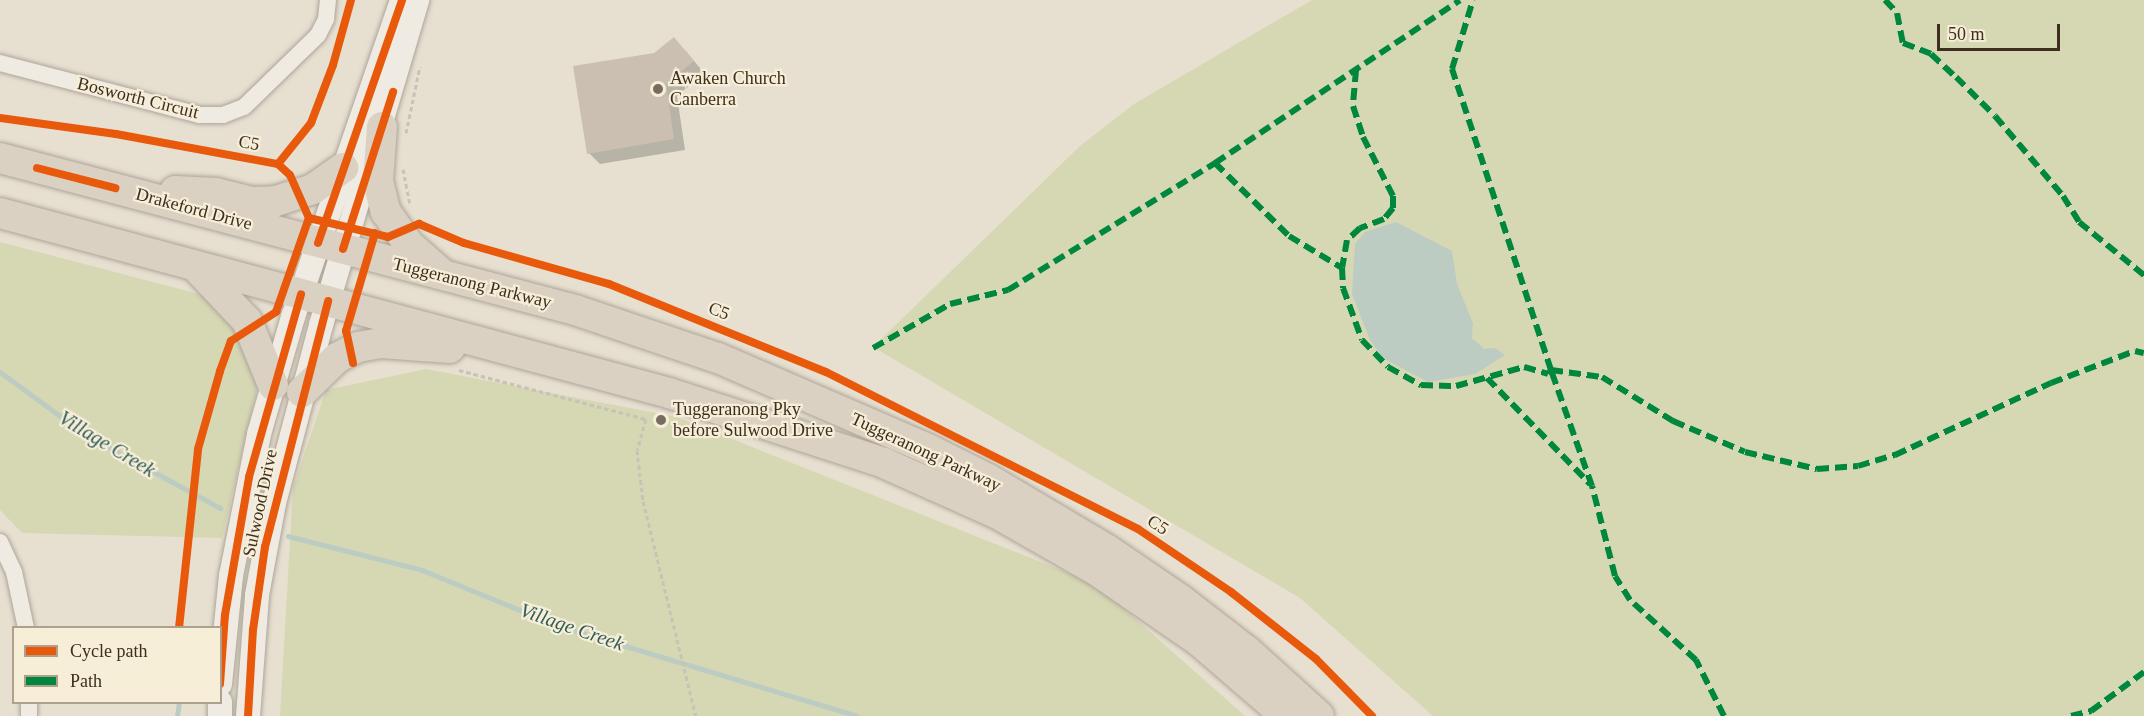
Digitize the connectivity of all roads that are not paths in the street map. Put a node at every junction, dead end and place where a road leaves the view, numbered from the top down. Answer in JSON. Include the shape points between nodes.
{"nodes":[{"id":1,"x":328,"y":0,"type":"edge"},
{"id":2,"x":402,"y":0,"type":"edge"},
{"id":3,"x":417,"y":0,"type":"edge"},
{"id":4,"x":0,"y":63,"type":"edge"},
{"id":5,"x":394,"y":131,"type":"junction"},
{"id":6,"x":0,"y":158,"type":"edge"},
{"id":7,"x":342,"y":168,"type":"junction"},
{"id":8,"x":115,"y":188,"type":"junction"},
{"id":9,"x":0,"y":213,"type":"edge"},
{"id":10,"x":331,"y":246,"type":"junction"},
{"id":11,"x":193,"y":264,"type":"junction"},
{"id":12,"x":447,"y":278,"type":"junction"},
{"id":13,"x":314,"y":297,"type":"junction"},
{"id":14,"x":507,"y":350,"type":"junction"},
{"id":15,"x":273,"y":385,"type":"junction"},
{"id":16,"x":302,"y":393,"type":"junction"},
{"id":17,"x":0,"y":542,"type":"edge"},
{"id":18,"x":26,"y":626,"type":"edge"},
{"id":19,"x":222,"y":656,"type":"edge"},
{"id":20,"x":248,"y":716,"type":"edge"},
{"id":21,"x":1286,"y":716,"type":"edge"},
{"id":22,"x":1319,"y":716,"type":"edge"}],
"edges":[{"from":1,"to":4,"type":"street","name":"Bosworth Circuit","via":[[326,19],[318,35],[244,107],[223,115],[200,115]]},
{"from":2,"to":7,"type":"main road","name":"Sulwood Drive"},
{"from":3,"to":5,"type":"main road","name":"Sulwood Drive"},
{"from":5,"to":10,"type":"main road","name":"Sulwood Drive"},
{"from":5,"to":12,"type":"highway","via":[[378,181],[386,212],[408,244]]},
{"from":6,"to":8,"type":"highway","name":"Drakeford Drive"},
{"from":7,"to":8,"type":"highway","via":[[313,189],[266,202],[216,193]]},
{"from":7,"to":10,"type":"main road","name":"Sulwood Drive"},
{"from":8,"to":10,"type":"highway","name":"Drakeford Drive"},
{"from":9,"to":11,"type":"highway"},
{"from":10,"to":12,"type":"highway","name":"Tuggeranong Parkway"},
{"from":10,"to":13,"type":"main road","name":"Sulwood Drive"},
{"from":11,"to":13,"type":"highway"},
{"from":11,"to":15,"type":"highway","via":[[247,321]]},
{"from":12,"to":22,"type":"highway","name":"Tuggeranong Parkway","via":[[575,310],[718,358],[988,479],[1106,549],[1181,600],[1247,651]]},
{"from":13,"to":14,"type":"highway","name":"Tuggeranong Parkway"},
{"from":13,"to":15,"type":"main road","name":"Sulwood Drive"},
{"from":13,"to":16,"type":"main road","name":"Sulwood Drive"},
{"from":14,"to":16,"type":"highway","via":[[369,344],[337,358]]},
{"from":14,"to":21,"type":"highway","name":"Tuggeranong Parkway","via":[[735,413],[940,487],[1047,541],[1149,605],[1199,641]]},
{"from":15,"to":19,"type":"main road","name":"Sulwood Drive","via":[[240,522]]},
{"from":16,"to":20,"type":"main road","name":"Sulwood Drive","via":[[265,546],[253,630]]},
{"from":17,"to":18,"type":"street","via":[[14,572]]}]}
